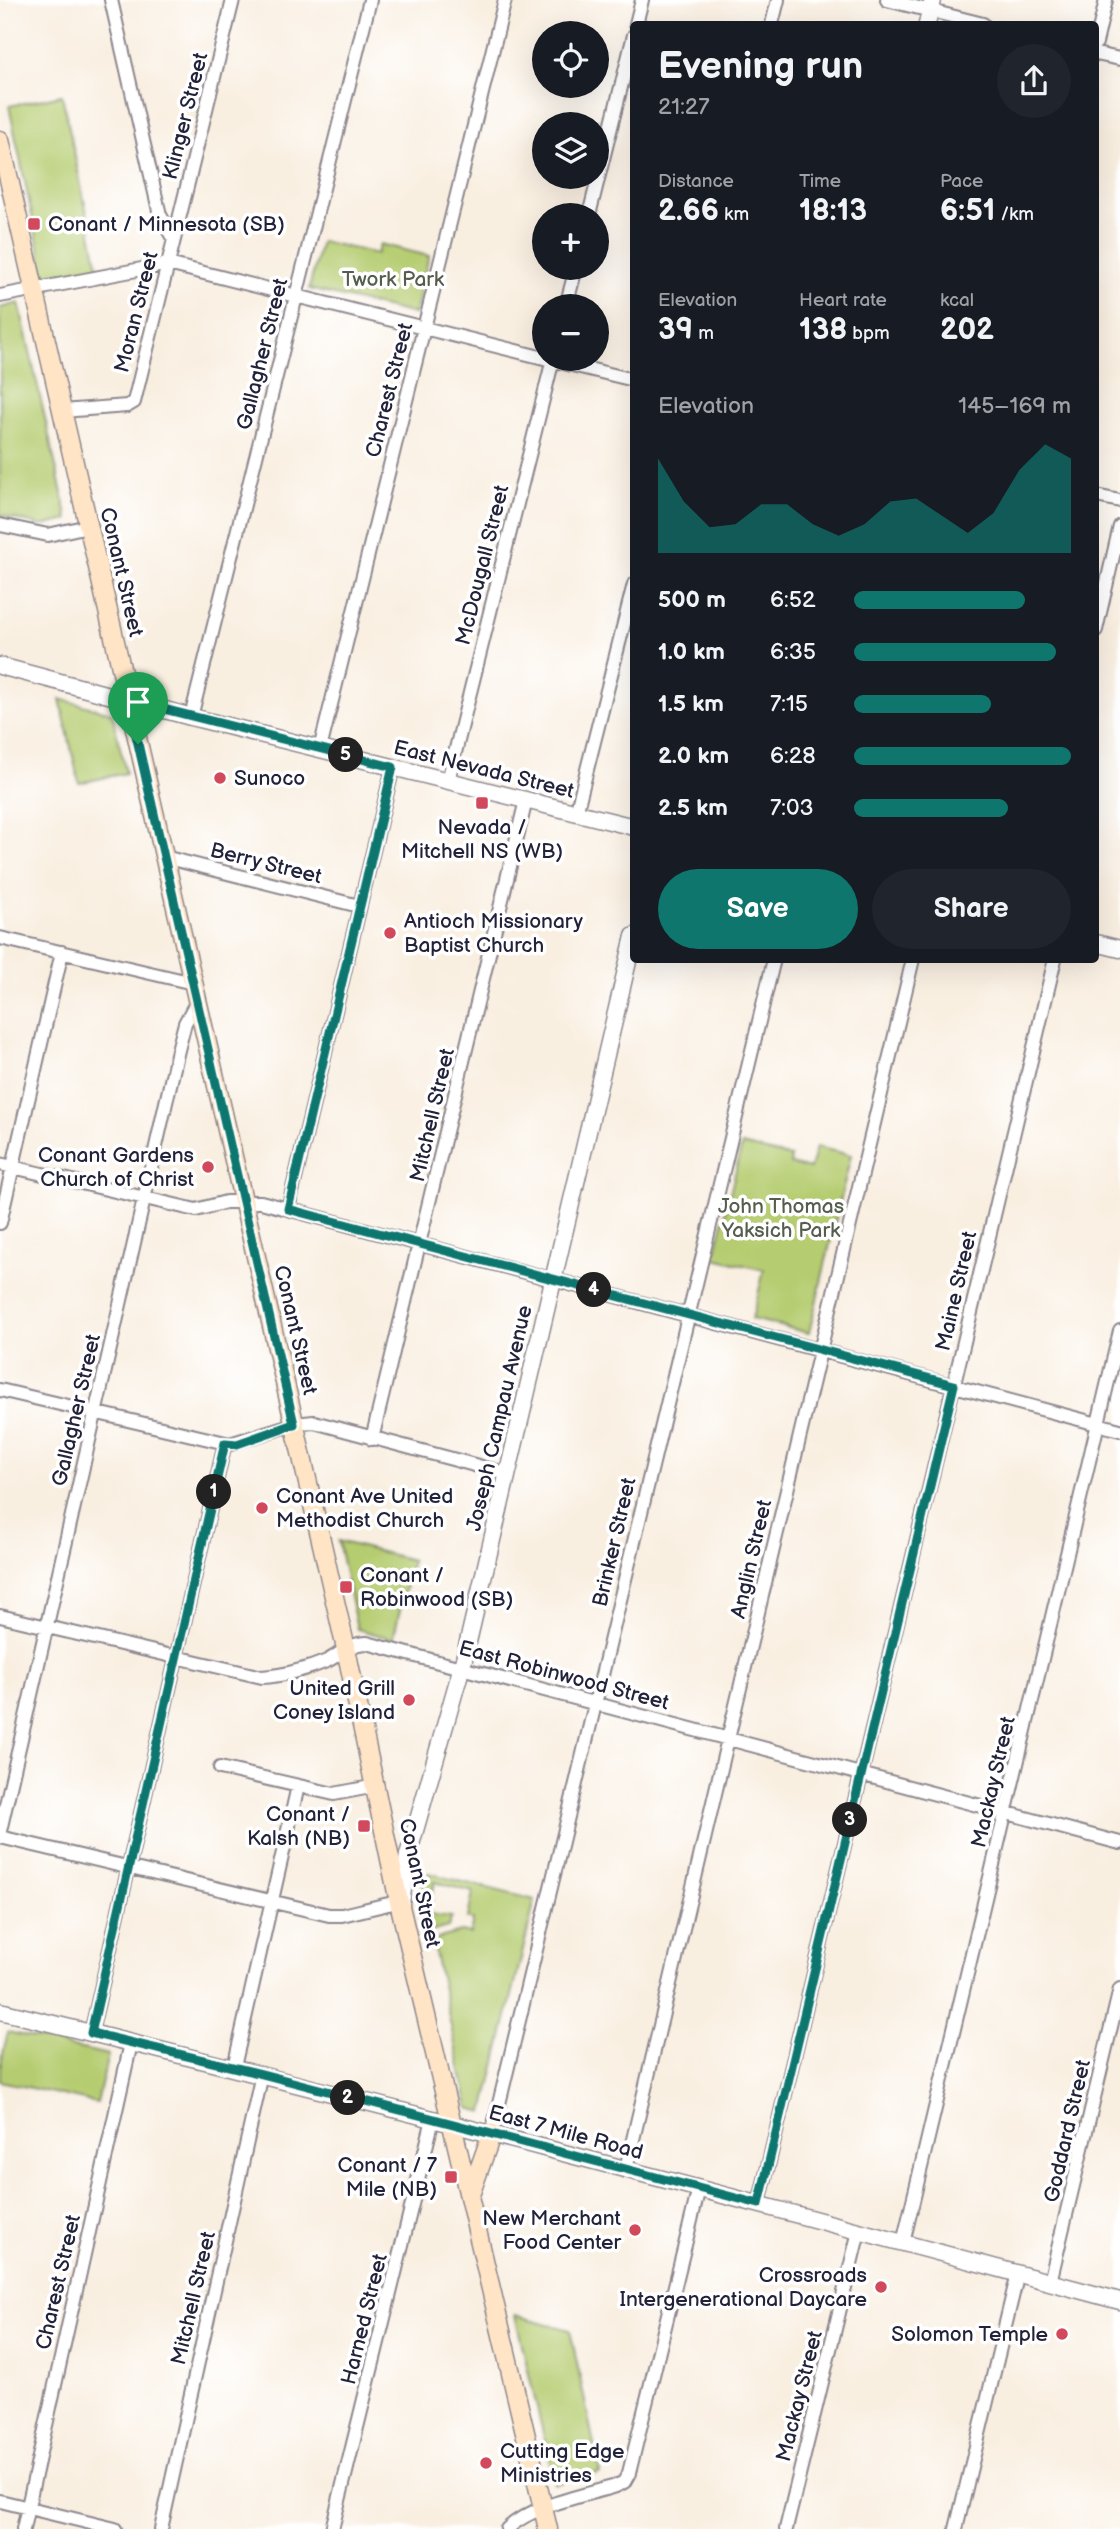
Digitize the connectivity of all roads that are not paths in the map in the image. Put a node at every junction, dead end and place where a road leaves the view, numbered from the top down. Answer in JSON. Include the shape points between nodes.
{"nodes":[{"id":1,"x":111,"y":0,"type":"edge"},
{"id":2,"x":233,"y":0,"type":"edge"},
{"id":3,"x":370,"y":0,"type":"edge"},
{"id":4,"x":505,"y":0,"type":"edge"},
{"id":5,"x":642,"y":0,"type":"edge"},
{"id":6,"x":778,"y":0,"type":"edge"},
{"id":7,"x":887,"y":0,"type":"edge"},
{"id":8,"x":1106,"y":0,"type":"edge"},
{"id":9,"x":930,"y":12,"type":"edge"},
{"id":10,"x":637,"y":21,"type":"edge"},
{"id":11,"x":773,"y":21,"type":"edge"},
{"id":12,"x":970,"y":21,"type":"edge"},
{"id":13,"x":1099,"y":30,"type":"edge"},
{"id":14,"x":630,"y":51,"type":"edge"},
{"id":15,"x":1099,"y":55,"type":"edge"},
{"id":16,"x":1120,"y":60,"type":"edge"},
{"id":17,"x":0,"y":140,"type":"edge"},
{"id":18,"x":5,"y":179,"type":"edge"},
{"id":19,"x":592,"y":203,"type":"edge"},
{"id":20,"x":174,"y":240,"type":"junction"},
{"id":21,"x":168,"y":264,"type":"junction"},
{"id":22,"x":34,"y":289,"type":"junction"},
{"id":23,"x":0,"y":296,"type":"edge"},
{"id":24,"x":296,"y":296,"type":"junction"},
{"id":25,"x":424,"y":329,"type":"junction"},
{"id":26,"x":532,"y":355,"type":"edge"},
{"id":27,"x":546,"y":371,"type":"edge"},
{"id":28,"x":598,"y":371,"type":"edge"},
{"id":29,"x":630,"y":379,"type":"edge"},
{"id":30,"x":62,"y":411,"type":"junction"},
{"id":31,"x":1099,"y":497,"type":"edge"},
{"id":32,"x":1120,"y":501,"type":"edge"},
{"id":33,"x":0,"y":524,"type":"edge"},
{"id":34,"x":88,"y":526,"type":"junction"},
{"id":35,"x":1120,"y":526,"type":"edge"},
{"id":36,"x":630,"y":600,"type":"edge"},
{"id":37,"x":1099,"y":618,"type":"edge"},
{"id":38,"x":0,"y":666,"type":"edge"},
{"id":39,"x":128,"y":700,"type":"junction"},
{"id":40,"x":191,"y":717,"type":"junction"},
{"id":41,"x":320,"y":749,"type":"junction"},
{"id":42,"x":393,"y":767,"type":"junction"},
{"id":43,"x":448,"y":781,"type":"junction"},
{"id":44,"x":526,"y":800,"type":"junction"},
{"id":45,"x":576,"y":813,"type":"junction"},
{"id":46,"x":630,"y":826,"type":"edge"},
{"id":47,"x":164,"y":858,"type":"junction"},
{"id":48,"x":359,"y":906,"type":"junction"},
{"id":49,"x":0,"y":938,"type":"edge"},
{"id":50,"x":1099,"y":944,"type":"edge"},
{"id":51,"x":1120,"y":949,"type":"edge"},
{"id":52,"x":62,"y":953,"type":"junction"},
{"id":53,"x":630,"y":953,"type":"edge"},
{"id":54,"x":773,"y":963,"type":"edge"},
{"id":55,"x":912,"y":963,"type":"edge"},
{"id":56,"x":1054,"y":963,"type":"edge"},
{"id":57,"x":193,"y":983,"type":"junction"},
{"id":58,"x":197,"y":1001,"type":"junction"},
{"id":59,"x":0,"y":1164,"type":"edge"},
{"id":60,"x":13,"y":1167,"type":"junction"},
{"id":61,"x":143,"y":1198,"type":"junction"},
{"id":62,"x":243,"y":1201,"type":"junction"},
{"id":63,"x":288,"y":1209,"type":"junction"},
{"id":64,"x":0,"y":1223,"type":"edge"},
{"id":65,"x":421,"y":1244,"type":"junction"},
{"id":66,"x":554,"y":1279,"type":"junction"},
{"id":67,"x":688,"y":1315,"type":"junction"},
{"id":68,"x":1120,"y":1331,"type":"edge"},
{"id":69,"x":820,"y":1350,"type":"junction"},
{"id":70,"x":954,"y":1385,"type":"junction"},
{"id":71,"x":0,"y":1390,"type":"edge"},
{"id":72,"x":95,"y":1413,"type":"junction"},
{"id":73,"x":294,"y":1424,"type":"junction"},
{"id":74,"x":1098,"y":1424,"type":"junction"},
{"id":75,"x":1120,"y":1430,"type":"edge"},
{"id":76,"x":374,"y":1439,"type":"junction"},
{"id":77,"x":225,"y":1443,"type":"junction"},
{"id":78,"x":508,"y":1474,"type":"junction"},
{"id":79,"x":0,"y":1616,"type":"edge"},
{"id":80,"x":46,"y":1627,"type":"junction"},
{"id":81,"x":345,"y":1649,"type":"junction"},
{"id":82,"x":176,"y":1658,"type":"junction"},
{"id":83,"x":461,"y":1668,"type":"junction"},
{"id":84,"x":595,"y":1703,"type":"junction"},
{"id":85,"x":728,"y":1739,"type":"junction"},
{"id":86,"x":220,"y":1768,"type":"dead end"},
{"id":87,"x":861,"y":1774,"type":"junction"},
{"id":88,"x":298,"y":1786,"type":"junction"},
{"id":89,"x":376,"y":1786,"type":"junction"},
{"id":90,"x":1005,"y":1813,"type":"junction"},
{"id":91,"x":0,"y":1831,"type":"edge"},
{"id":92,"x":0,"y":1837,"type":"edge"},
{"id":93,"x":1120,"y":1843,"type":"edge"},
{"id":94,"x":129,"y":1868,"type":"junction"},
{"id":95,"x":271,"y":1902,"type":"junction"},
{"id":96,"x":400,"y":1904,"type":"junction"},
{"id":97,"x":1120,"y":1989,"type":"edge"},
{"id":98,"x":0,"y":2012,"type":"edge"},
{"id":99,"x":91,"y":2033,"type":"junction"},
{"id":100,"x":131,"y":2043,"type":"junction"},
{"id":101,"x":234,"y":2067,"type":"junction"},
{"id":102,"x":262,"y":2074,"type":"junction"},
{"id":103,"x":433,"y":2119,"type":"junction"},
{"id":104,"x":453,"y":2124,"type":"junction"},
{"id":105,"x":492,"y":2133,"type":"junction"},
{"id":106,"x":626,"y":2169,"type":"junction"},
{"id":107,"x":699,"y":2188,"type":"junction"},
{"id":108,"x":470,"y":2195,"type":"junction"},
{"id":109,"x":759,"y":2204,"type":"junction"},
{"id":110,"x":859,"y":2231,"type":"junction"},
{"id":111,"x":903,"y":2243,"type":"junction"},
{"id":112,"x":1018,"y":2273,"type":"junction"},
{"id":113,"x":1051,"y":2282,"type":"junction"},
{"id":114,"x":1120,"y":2301,"type":"edge"},
{"id":115,"x":0,"y":2501,"type":"edge"},
{"id":116,"x":28,"y":2508,"type":"junction"},
{"id":117,"x":543,"y":2508,"type":"junction"},
{"id":118,"x":23,"y":2529,"type":"edge"},
{"id":119,"x":115,"y":2529,"type":"edge"},
{"id":120,"x":161,"y":2529,"type":"edge"},
{"id":121,"x":332,"y":2529,"type":"edge"},
{"id":122,"x":507,"y":2529,"type":"edge"},
{"id":123,"x":548,"y":2529,"type":"edge"},
{"id":124,"x":786,"y":2529,"type":"edge"},
{"id":125,"x":956,"y":2529,"type":"edge"}],
"edges":[{"from":1,"to":20,"type":"street","name":"Moran Street","via":[[160,215]]},
{"from":2,"to":20,"type":"street","name":"Klinger Street"},
{"from":3,"to":24,"type":"street","name":"Gallagher Street"},
{"from":4,"to":25,"type":"street","name":"Charest Street"},
{"from":5,"to":10,"type":"street"},
{"from":6,"to":11,"type":"street"},
{"from":7,"to":9,"type":"street"},
{"from":8,"to":13,"type":"street"},
{"from":9,"to":12,"type":"street"},
{"from":14,"to":19,"type":"street"},
{"from":15,"to":16,"type":"street"},
{"from":17,"to":18,"type":"main road","name":"Conant Street"},
{"from":18,"to":22,"type":"main road","name":"Conant Street"},
{"from":20,"to":21,"type":"street","name":"Moran Street"},
{"from":21,"to":22,"type":"street"},
{"from":21,"to":24,"type":"street"},
{"from":21,"to":30,"type":"street","name":"Moran Street","via":[[134,402]]},
{"from":22,"to":23,"type":"street"},
{"from":22,"to":30,"type":"main road","name":"Conant Street"},
{"from":24,"to":25,"type":"street"},
{"from":24,"to":40,"type":"street","name":"Gallagher Street"},
{"from":25,"to":26,"type":"street"},
{"from":25,"to":41,"type":"street","name":"Charest Street"},
{"from":27,"to":43,"type":"street","name":"McDougall Street"},
{"from":28,"to":29,"type":"street"},
{"from":30,"to":34,"type":"main road","name":"Conant Street"},
{"from":31,"to":32,"type":"street"},
{"from":33,"to":34,"type":"street","via":[[48,535]]},
{"from":34,"to":39,"type":"main road","name":"Conant Street"},
{"from":35,"to":37,"type":"street"},
{"from":36,"to":45,"type":"street"},
{"from":38,"to":39,"type":"street","name":"East Nevada Street"},
{"from":39,"to":40,"type":"street","name":"East Nevada Street"},
{"from":39,"to":47,"type":"main road","name":"Conant Street"},
{"from":40,"to":41,"type":"street","name":"East Nevada Street"},
{"from":41,"to":42,"type":"street","name":"East Nevada Street"},
{"from":42,"to":43,"type":"street","name":"East Nevada Street"},
{"from":42,"to":48,"type":"street"},
{"from":43,"to":44,"type":"street","name":"East Nevada Street"},
{"from":44,"to":45,"type":"street","name":"East Nevada Street"},
{"from":44,"to":65,"type":"street","name":"Mitchell Street"},
{"from":45,"to":46,"type":"street","name":"East Nevada Street"},
{"from":47,"to":48,"type":"street","name":"Berry Street"},
{"from":47,"to":57,"type":"main road","name":"Conant Street"},
{"from":48,"to":63,"type":"street"},
{"from":49,"to":52,"type":"street"},
{"from":50,"to":51,"type":"street"},
{"from":52,"to":57,"type":"street"},
{"from":52,"to":60,"type":"street"},
{"from":53,"to":66,"type":"street","name":"Joseph Campau Avenue"},
{"from":54,"to":67,"type":"street","name":"Brinker Street"},
{"from":55,"to":69,"type":"street","name":"Anglin Street"},
{"from":56,"to":70,"type":"street","name":"Maine Street"},
{"from":57,"to":58,"type":"main road","name":"Conant Street"},
{"from":58,"to":61,"type":"street","name":"Gallagher Street","via":[[185,1023]]},
{"from":58,"to":62,"type":"main road","name":"Conant Street"},
{"from":59,"to":60,"type":"street"},
{"from":60,"to":61,"type":"street"},
{"from":60,"to":64,"type":"street"},
{"from":61,"to":62,"type":"street","via":[[196,1210]]},
{"from":61,"to":72,"type":"street","name":"Gallagher Street"},
{"from":62,"to":63,"type":"street"},
{"from":62,"to":73,"type":"main road","name":"Conant Street"},
{"from":63,"to":65,"type":"street"},
{"from":65,"to":66,"type":"street"},
{"from":65,"to":76,"type":"street","name":"Mitchell Street"},
{"from":66,"to":67,"type":"street"},
{"from":66,"to":78,"type":"street","name":"Joseph Campau Avenue"},
{"from":67,"to":69,"type":"street"},
{"from":67,"to":84,"type":"street","name":"Brinker Street"},
{"from":68,"to":74,"type":"street","name":"Mackay Street"},
{"from":69,"to":70,"type":"street"},
{"from":69,"to":85,"type":"street","name":"Anglin Street"},
{"from":70,"to":74,"type":"street"},
{"from":70,"to":87,"type":"street","name":"Maine Street"},
{"from":71,"to":72,"type":"street"},
{"from":72,"to":77,"type":"street"},
{"from":72,"to":80,"type":"street","name":"Gallagher Street"},
{"from":73,"to":76,"type":"street","via":[[314,1422]]},
{"from":73,"to":77,"type":"street","via":[[237,1444]]},
{"from":73,"to":81,"type":"main road","name":"Conant Street"},
{"from":74,"to":75,"type":"street"},
{"from":74,"to":90,"type":"street","name":"Mackay Street"},
{"from":76,"to":78,"type":"street"},
{"from":77,"to":82,"type":"street"},
{"from":78,"to":83,"type":"street","name":"Joseph Campau Avenue"},
{"from":79,"to":80,"type":"street","name":"East Robinwood Street"},
{"from":80,"to":82,"type":"street","name":"East Robinwood Street"},
{"from":80,"to":91,"type":"street","name":"Gallagher Street"},
{"from":81,"to":82,"type":"street","name":"East Robinwood Street","via":[[327,1661],[262,1677]]},
{"from":81,"to":83,"type":"street","name":"East Robinwood Street","via":[[367,1643]]},
{"from":81,"to":89,"type":"main road","name":"Conant Street"},
{"from":82,"to":94,"type":"street"},
{"from":83,"to":84,"type":"street","name":"East Robinwood Street"},
{"from":83,"to":96,"type":"street","name":"Joseph Campau Avenue","via":[[408,1855]]},
{"from":84,"to":85,"type":"street","name":"East Robinwood Street"},
{"from":84,"to":105,"type":"street","name":"Brinker Street"},
{"from":85,"to":87,"type":"street","name":"East Robinwood Street"},
{"from":85,"to":106,"type":"street","name":"Anglin Street"},
{"from":86,"to":88,"type":"street"},
{"from":87,"to":90,"type":"street","name":"East Robinwood Street"},
{"from":87,"to":109,"type":"street","name":"Maine Street"},
{"from":88,"to":89,"type":"street","via":[[334,1794]]},
{"from":88,"to":95,"type":"street"},
{"from":89,"to":96,"type":"main road","name":"Conant Street"},
{"from":90,"to":93,"type":"street","name":"East Robinwood Street"},
{"from":90,"to":111,"type":"street","name":"Mackay Street"},
{"from":92,"to":94,"type":"street"},
{"from":94,"to":95,"type":"street"},
{"from":94,"to":99,"type":"street"},
{"from":95,"to":96,"type":"street","via":[[336,1916]]},
{"from":95,"to":101,"type":"street"},
{"from":96,"to":104,"type":"main road","name":"Conant Street"},
{"from":97,"to":113,"type":"street","name":"Goddard Street"},
{"from":98,"to":99,"type":"street","name":"East 7 Mile Road"},
{"from":99,"to":100,"type":"street","name":"East 7 Mile Road"},
{"from":100,"to":101,"type":"street","name":"East 7 Mile Road"},
{"from":100,"to":116,"type":"street","name":"Charest Street"},
{"from":101,"to":102,"type":"street","name":"East 7 Mile Road"},
{"from":102,"to":103,"type":"street","name":"East 7 Mile Road"},
{"from":102,"to":120,"type":"street","name":"Mitchell Street"},
{"from":103,"to":104,"type":"street","name":"East 7 Mile Road"},
{"from":103,"to":121,"type":"street","name":"Harned Street"},
{"from":104,"to":105,"type":"street","name":"East 7 Mile Road"},
{"from":104,"to":108,"type":"main road","name":"Conant Street"},
{"from":105,"to":106,"type":"street","name":"East 7 Mile Road"},
{"from":105,"to":108,"type":"main road"},
{"from":106,"to":107,"type":"street","name":"East 7 Mile Road"},
{"from":107,"to":109,"type":"street","name":"East 7 Mile Road"},
{"from":107,"to":117,"type":"street","via":[[629,2473],[616,2486]]},
{"from":108,"to":117,"type":"main road","name":"Conant Street"},
{"from":109,"to":110,"type":"street","name":"East 7 Mile Road"},
{"from":110,"to":111,"type":"street","name":"East 7 Mile Road"},
{"from":110,"to":124,"type":"street","name":"Mackay Street"},
{"from":111,"to":112,"type":"street","name":"East 7 Mile Road"},
{"from":112,"to":113,"type":"street","name":"East 7 Mile Road"},
{"from":112,"to":125,"type":"street"},
{"from":113,"to":114,"type":"street","name":"East 7 Mile Road"},
{"from":115,"to":116,"type":"street"},
{"from":116,"to":118,"type":"street","name":"Charest Street"},
{"from":116,"to":119,"type":"street"},
{"from":117,"to":122,"type":"street"},
{"from":117,"to":123,"type":"main road","name":"Conant Street"}]}
